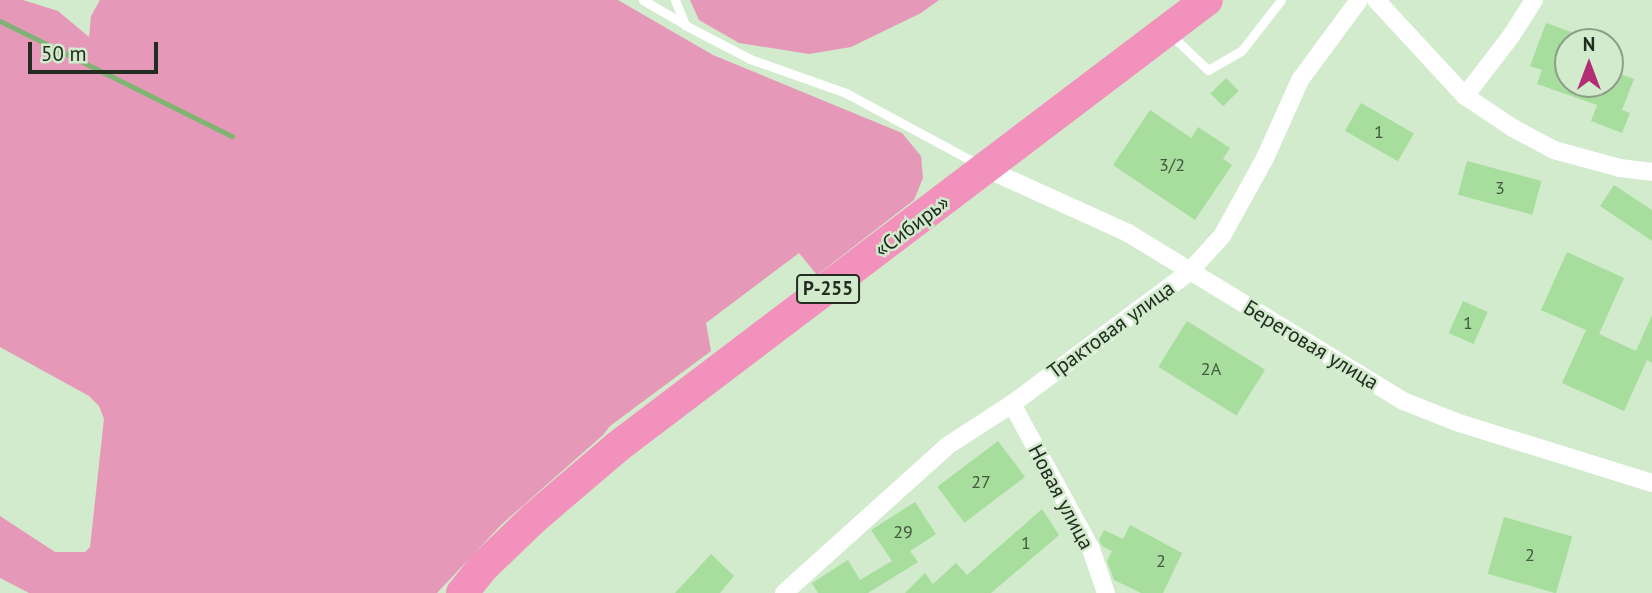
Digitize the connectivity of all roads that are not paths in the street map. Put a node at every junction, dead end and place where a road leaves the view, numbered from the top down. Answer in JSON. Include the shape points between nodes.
{"nodes":[{"id":1,"x":643,"y":0,"type":"edge"},
{"id":2,"x":675,"y":0,"type":"edge"},
{"id":3,"x":1208,"y":0,"type":"edge"},
{"id":4,"x":1281,"y":0,"type":"edge"},
{"id":5,"x":1359,"y":0,"type":"edge"},
{"id":6,"x":1376,"y":0,"type":"edge"},
{"id":7,"x":1534,"y":0,"type":"edge"},
{"id":8,"x":685,"y":25,"type":"junction"},
{"id":9,"x":1167,"y":31,"type":"junction"},
{"id":10,"x":1465,"y":96,"type":"junction"},
{"id":11,"x":987,"y":169,"type":"junction"},
{"id":12,"x":1652,"y":172,"type":"edge"},
{"id":13,"x":1189,"y":272,"type":"junction"},
{"id":14,"x":1012,"y":404,"type":"junction"},
{"id":15,"x":1652,"y":483,"type":"edge"},
{"id":16,"x":786,"y":592,"type":"edge"},
{"id":17,"x":462,"y":593,"type":"edge"},
{"id":18,"x":1106,"y":593,"type":"edge"}],
"edges":[{"from":1,"to":8,"type":"lane"},
{"from":2,"to":8,"type":"lane"},
{"from":3,"to":9,"type":"highway","name":"«Сибирь»","number":"Р-255"},
{"from":4,"to":9,"type":"lane","via":[[1242,50],[1208,70]]},
{"from":5,"to":13,"type":"street","name":"Трактовая улица","via":[[1300,80],[1223,236]]},
{"from":6,"to":10,"type":"street"},
{"from":7,"to":10,"type":"street"},
{"from":8,"to":11,"type":"lane","via":[[750,59],[846,93]]},
{"from":9,"to":11,"type":"highway","name":"«Сибирь»","number":"Р-255"},
{"from":10,"to":12,"type":"street","via":[[1554,150]]},
{"from":11,"to":13,"type":"street","name":"Береговая улица","via":[[1128,233]]},
{"from":11,"to":17,"type":"highway","name":"«Сибирь»","number":"Р-255","via":[[617,447],[534,518]]},
{"from":13,"to":14,"type":"street","name":"Трактовая улица"},
{"from":13,"to":15,"type":"street","name":"Береговая улица","via":[[1404,401],[1456,422]]},
{"from":14,"to":16,"type":"street","name":"Трактовая улица","via":[[947,446]]},
{"from":14,"to":18,"type":"street","name":"Новая улица","via":[[1090,549]]}]}
